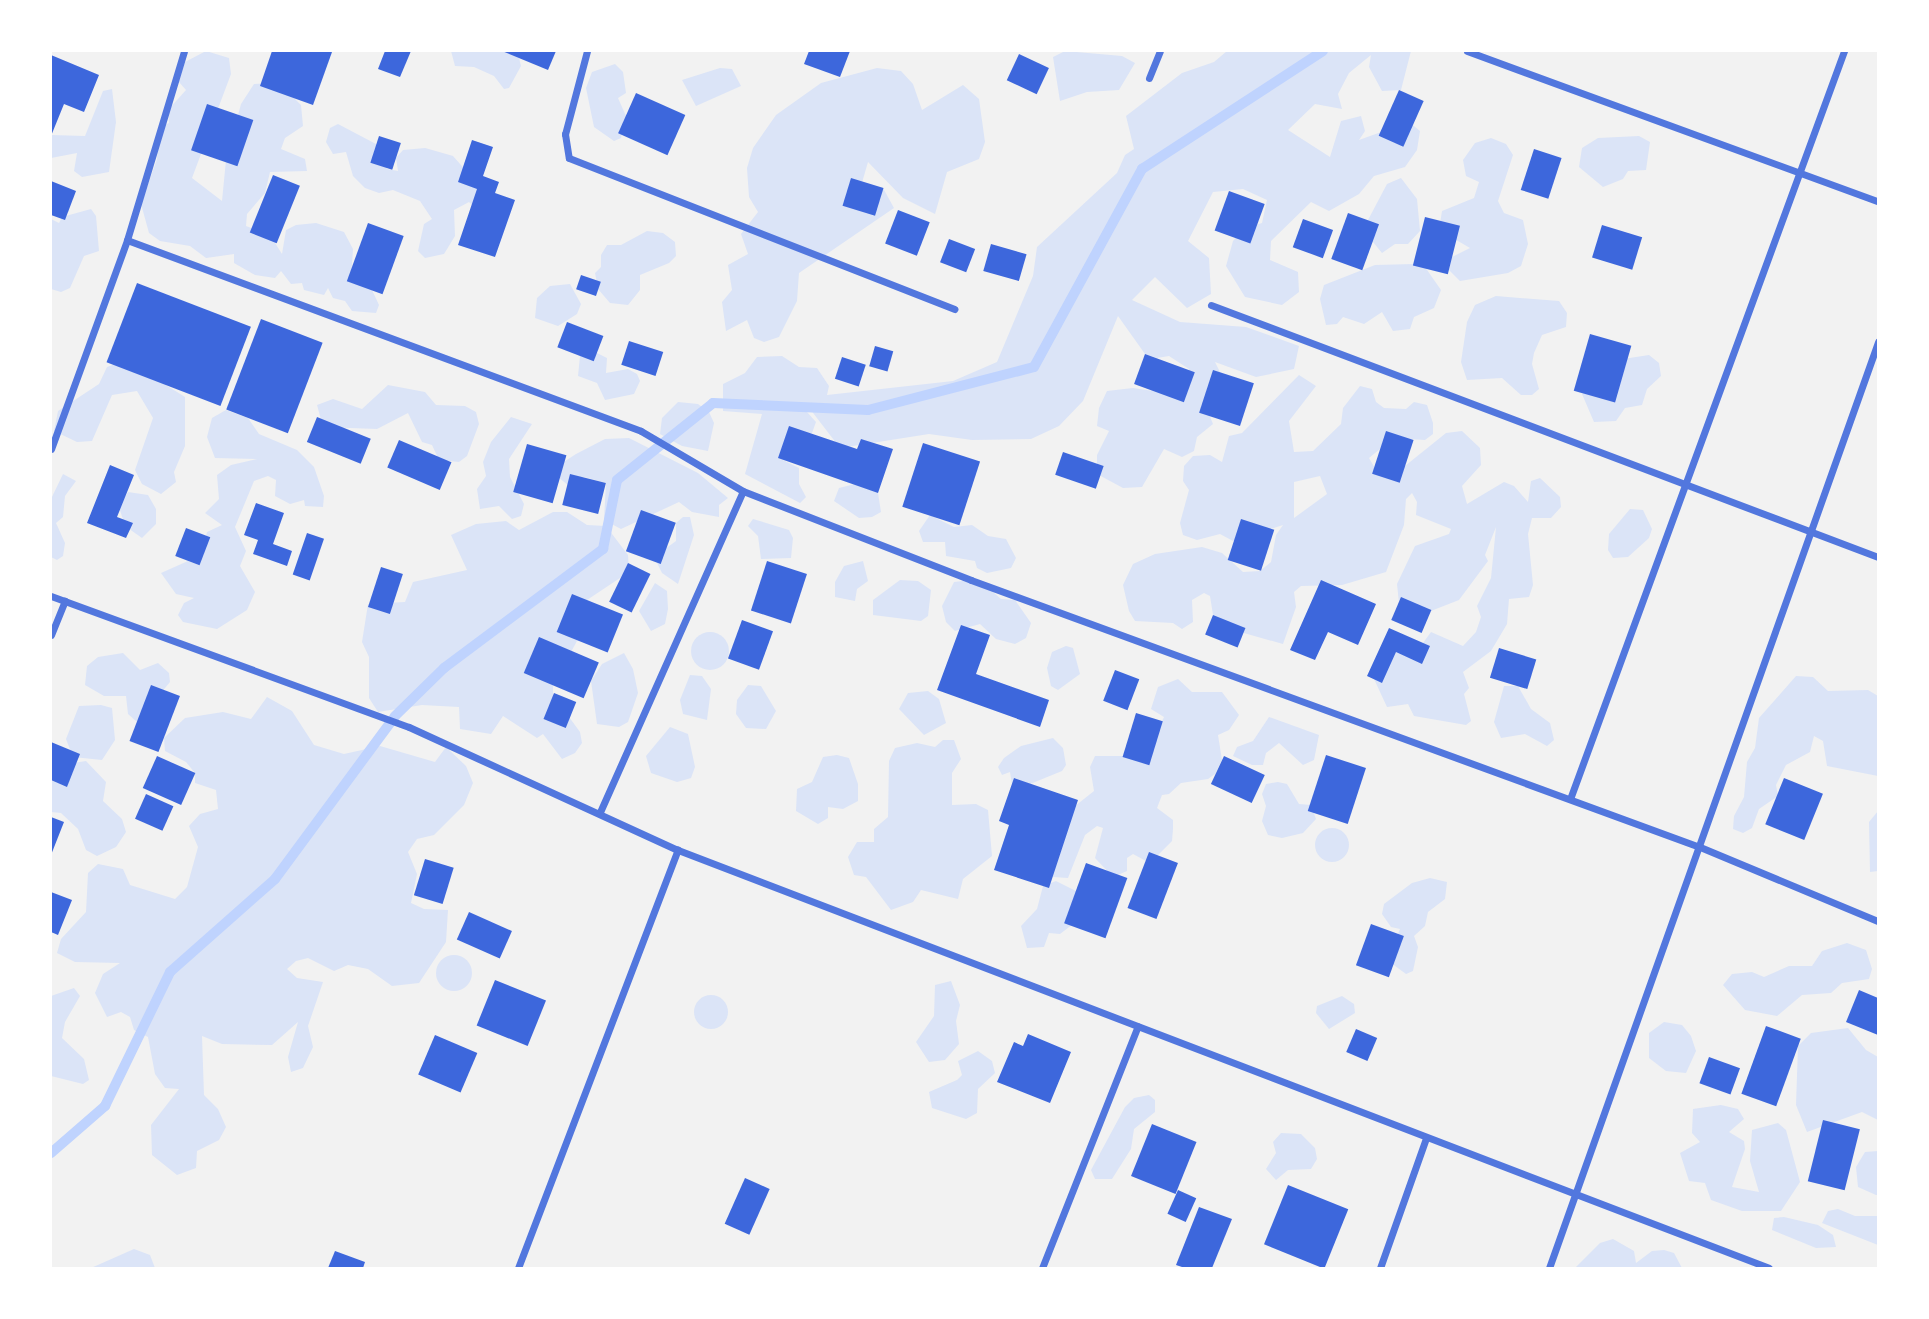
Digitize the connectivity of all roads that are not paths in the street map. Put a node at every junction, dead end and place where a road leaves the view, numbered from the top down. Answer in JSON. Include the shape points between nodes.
{"nodes":[{"id":1,"x":184,"y":51,"type":"edge"},
{"id":2,"x":587,"y":51,"type":"edge"},
{"id":3,"x":1160,"y":51,"type":"edge"},
{"id":4,"x":1467,"y":51,"type":"edge"},
{"id":5,"x":1844,"y":51,"type":"edge"},
{"id":6,"x":1149,"y":78,"type":"dead end"},
{"id":7,"x":1798,"y":170,"type":"junction"},
{"id":8,"x":1878,"y":201,"type":"edge"},
{"id":9,"x":127,"y":240,"type":"junction"},
{"id":10,"x":1211,"y":305,"type":"dead end"},
{"id":11,"x":955,"y":309,"type":"dead end"},
{"id":12,"x":1878,"y":342,"type":"edge"},
{"id":13,"x":51,"y":449,"type":"edge"},
{"id":14,"x":1685,"y":482,"type":"junction"},
{"id":15,"x":743,"y":491,"type":"junction"},
{"id":16,"x":1811,"y":533,"type":"junction"},
{"id":17,"x":1878,"y":557,"type":"edge"},
{"id":18,"x":51,"y":596,"type":"edge"},
{"id":19,"x":65,"y":601,"type":"junction"},
{"id":20,"x":51,"y":635,"type":"edge"},
{"id":21,"x":1570,"y":799,"type":"junction"},
{"id":22,"x":600,"y":812,"type":"junction"},
{"id":23,"x":1700,"y":847,"type":"junction"},
{"id":24,"x":677,"y":849,"type":"junction"},
{"id":25,"x":1878,"y":920,"type":"edge"},
{"id":26,"x":1138,"y":1027,"type":"junction"},
{"id":27,"x":1426,"y":1138,"type":"junction"},
{"id":28,"x":1577,"y":1191,"type":"junction"},
{"id":29,"x":518,"y":1268,"type":"edge"},
{"id":30,"x":1042,"y":1268,"type":"edge"},
{"id":31,"x":1380,"y":1268,"type":"edge"},
{"id":32,"x":1549,"y":1268,"type":"edge"},
{"id":33,"x":1769,"y":1268,"type":"edge"}],
"edges":[{"from":1,"to":9,"type":"street"},
{"from":2,"to":11,"type":"street","via":[[565,134],[569,158]]},
{"from":3,"to":6,"type":"street"},
{"from":4,"to":7,"type":"street"},
{"from":5,"to":7,"type":"street"},
{"from":7,"to":8,"type":"street"},
{"from":7,"to":14,"type":"street"},
{"from":9,"to":13,"type":"street"},
{"from":9,"to":15,"type":"street","via":[[642,431]]},
{"from":10,"to":14,"type":"street"},
{"from":12,"to":16,"type":"street"},
{"from":14,"to":16,"type":"street"},
{"from":14,"to":21,"type":"street"},
{"from":15,"to":21,"type":"street","via":[[971,580]]},
{"from":15,"to":22,"type":"street"},
{"from":16,"to":17,"type":"street"},
{"from":16,"to":23,"type":"street"},
{"from":18,"to":19,"type":"street"},
{"from":19,"to":20,"type":"street"},
{"from":19,"to":22,"type":"street","via":[[409,727]]},
{"from":21,"to":23,"type":"street"},
{"from":22,"to":24,"type":"street"},
{"from":23,"to":25,"type":"street"},
{"from":23,"to":28,"type":"street"},
{"from":24,"to":26,"type":"street"},
{"from":24,"to":29,"type":"street"},
{"from":26,"to":27,"type":"street"},
{"from":26,"to":30,"type":"street"},
{"from":27,"to":28,"type":"street"},
{"from":27,"to":31,"type":"street"},
{"from":28,"to":32,"type":"street"},
{"from":28,"to":33,"type":"street"}]}
